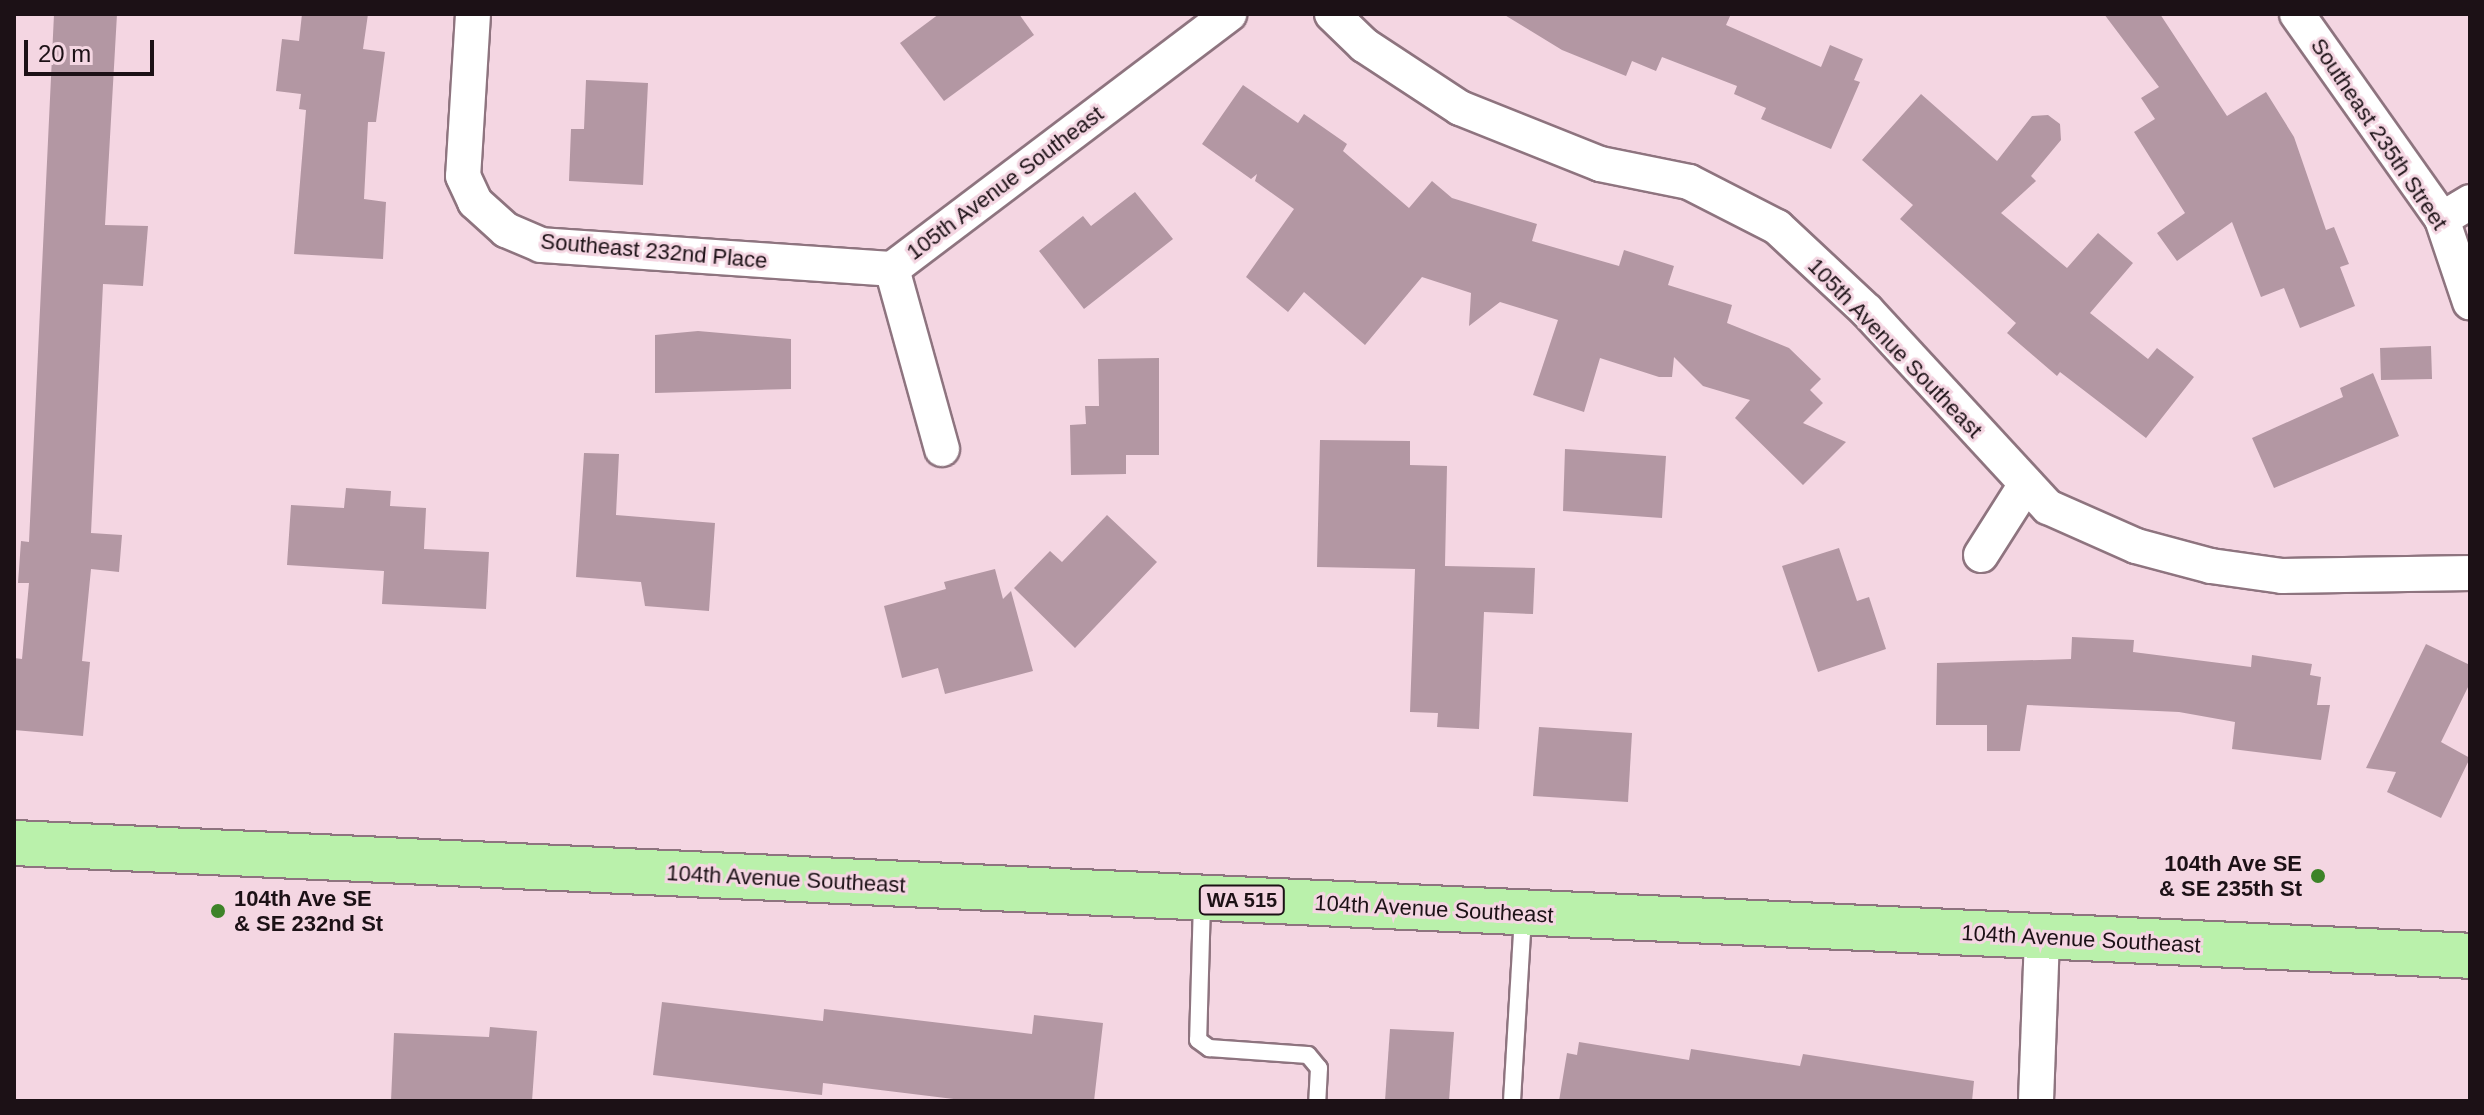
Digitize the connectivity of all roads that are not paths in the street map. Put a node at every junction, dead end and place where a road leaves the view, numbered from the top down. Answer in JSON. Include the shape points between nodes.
{"nodes":[{"id":1,"x":473,"y":14,"type":"edge"},
{"id":2,"x":1229,"y":14,"type":"edge"},
{"id":3,"x":1332,"y":14,"type":"edge"},
{"id":4,"x":2297,"y":14,"type":"edge"},
{"id":5,"x":2456,"y":210,"type":"edge"},
{"id":6,"x":892,"y":269,"type":"junction"},
{"id":7,"x":2470,"y":302,"type":"edge"},
{"id":8,"x":942,"y":449,"type":"dead end"},
{"id":9,"x":2026,"y":484,"type":"junction"},
{"id":10,"x":1981,"y":555,"type":"dead end"},
{"id":11,"x":2470,"y":573,"type":"edge"},
{"id":12,"x":14,"y":843,"type":"edge"},
{"id":13,"x":1202,"y":899,"type":"junction"},
{"id":14,"x":1523,"y":914,"type":"junction"},
{"id":15,"x":2042,"y":937,"type":"junction"},
{"id":16,"x":2470,"y":956,"type":"edge"},
{"id":17,"x":1317,"y":1101,"type":"edge"},
{"id":18,"x":1512,"y":1101,"type":"edge"},
{"id":19,"x":2036,"y":1101,"type":"edge"}],
"edges":[{"from":1,"to":6,"type":"street","name":"Southeast 232nd Place","via":[[463,176],[475,202],[506,230],[541,245]]},
{"from":2,"to":6,"type":"street","name":"105th Avenue Southeast"},
{"from":3,"to":9,"type":"street","name":"105th Avenue Southeast","via":[[1364,45],[1460,108],[1600,164],[1689,182],[1777,227],[1867,311]]},
{"from":4,"to":5,"type":"street","name":"Southeast 235th Street"},
{"from":5,"to":7,"type":"street","name":"Southeast 235th Street"},
{"from":6,"to":8,"type":"street","name":"105th Avenue Southeast"},
{"from":9,"to":10,"type":"street"},
{"from":9,"to":11,"type":"street","name":"105th Avenue Southeast","via":[[2048,507],[2136,546],[2211,566],[2282,576]]},
{"from":12,"to":13,"type":"main road","name":"104th Avenue Southeast","number":"WA 515"},
{"from":13,"to":14,"type":"main road","name":"104th Avenue Southeast","number":"WA 515"},
{"from":13,"to":17,"type":"lane","via":[[1198,1040],[1209,1048],[1308,1055],[1319,1068]]},
{"from":14,"to":15,"type":"main road","name":"104th Avenue Southeast","number":"WA 515"},
{"from":14,"to":18,"type":"lane"},
{"from":15,"to":16,"type":"main road","name":"104th Avenue Southeast","number":"WA 515"},
{"from":15,"to":19,"type":"street"}]}
